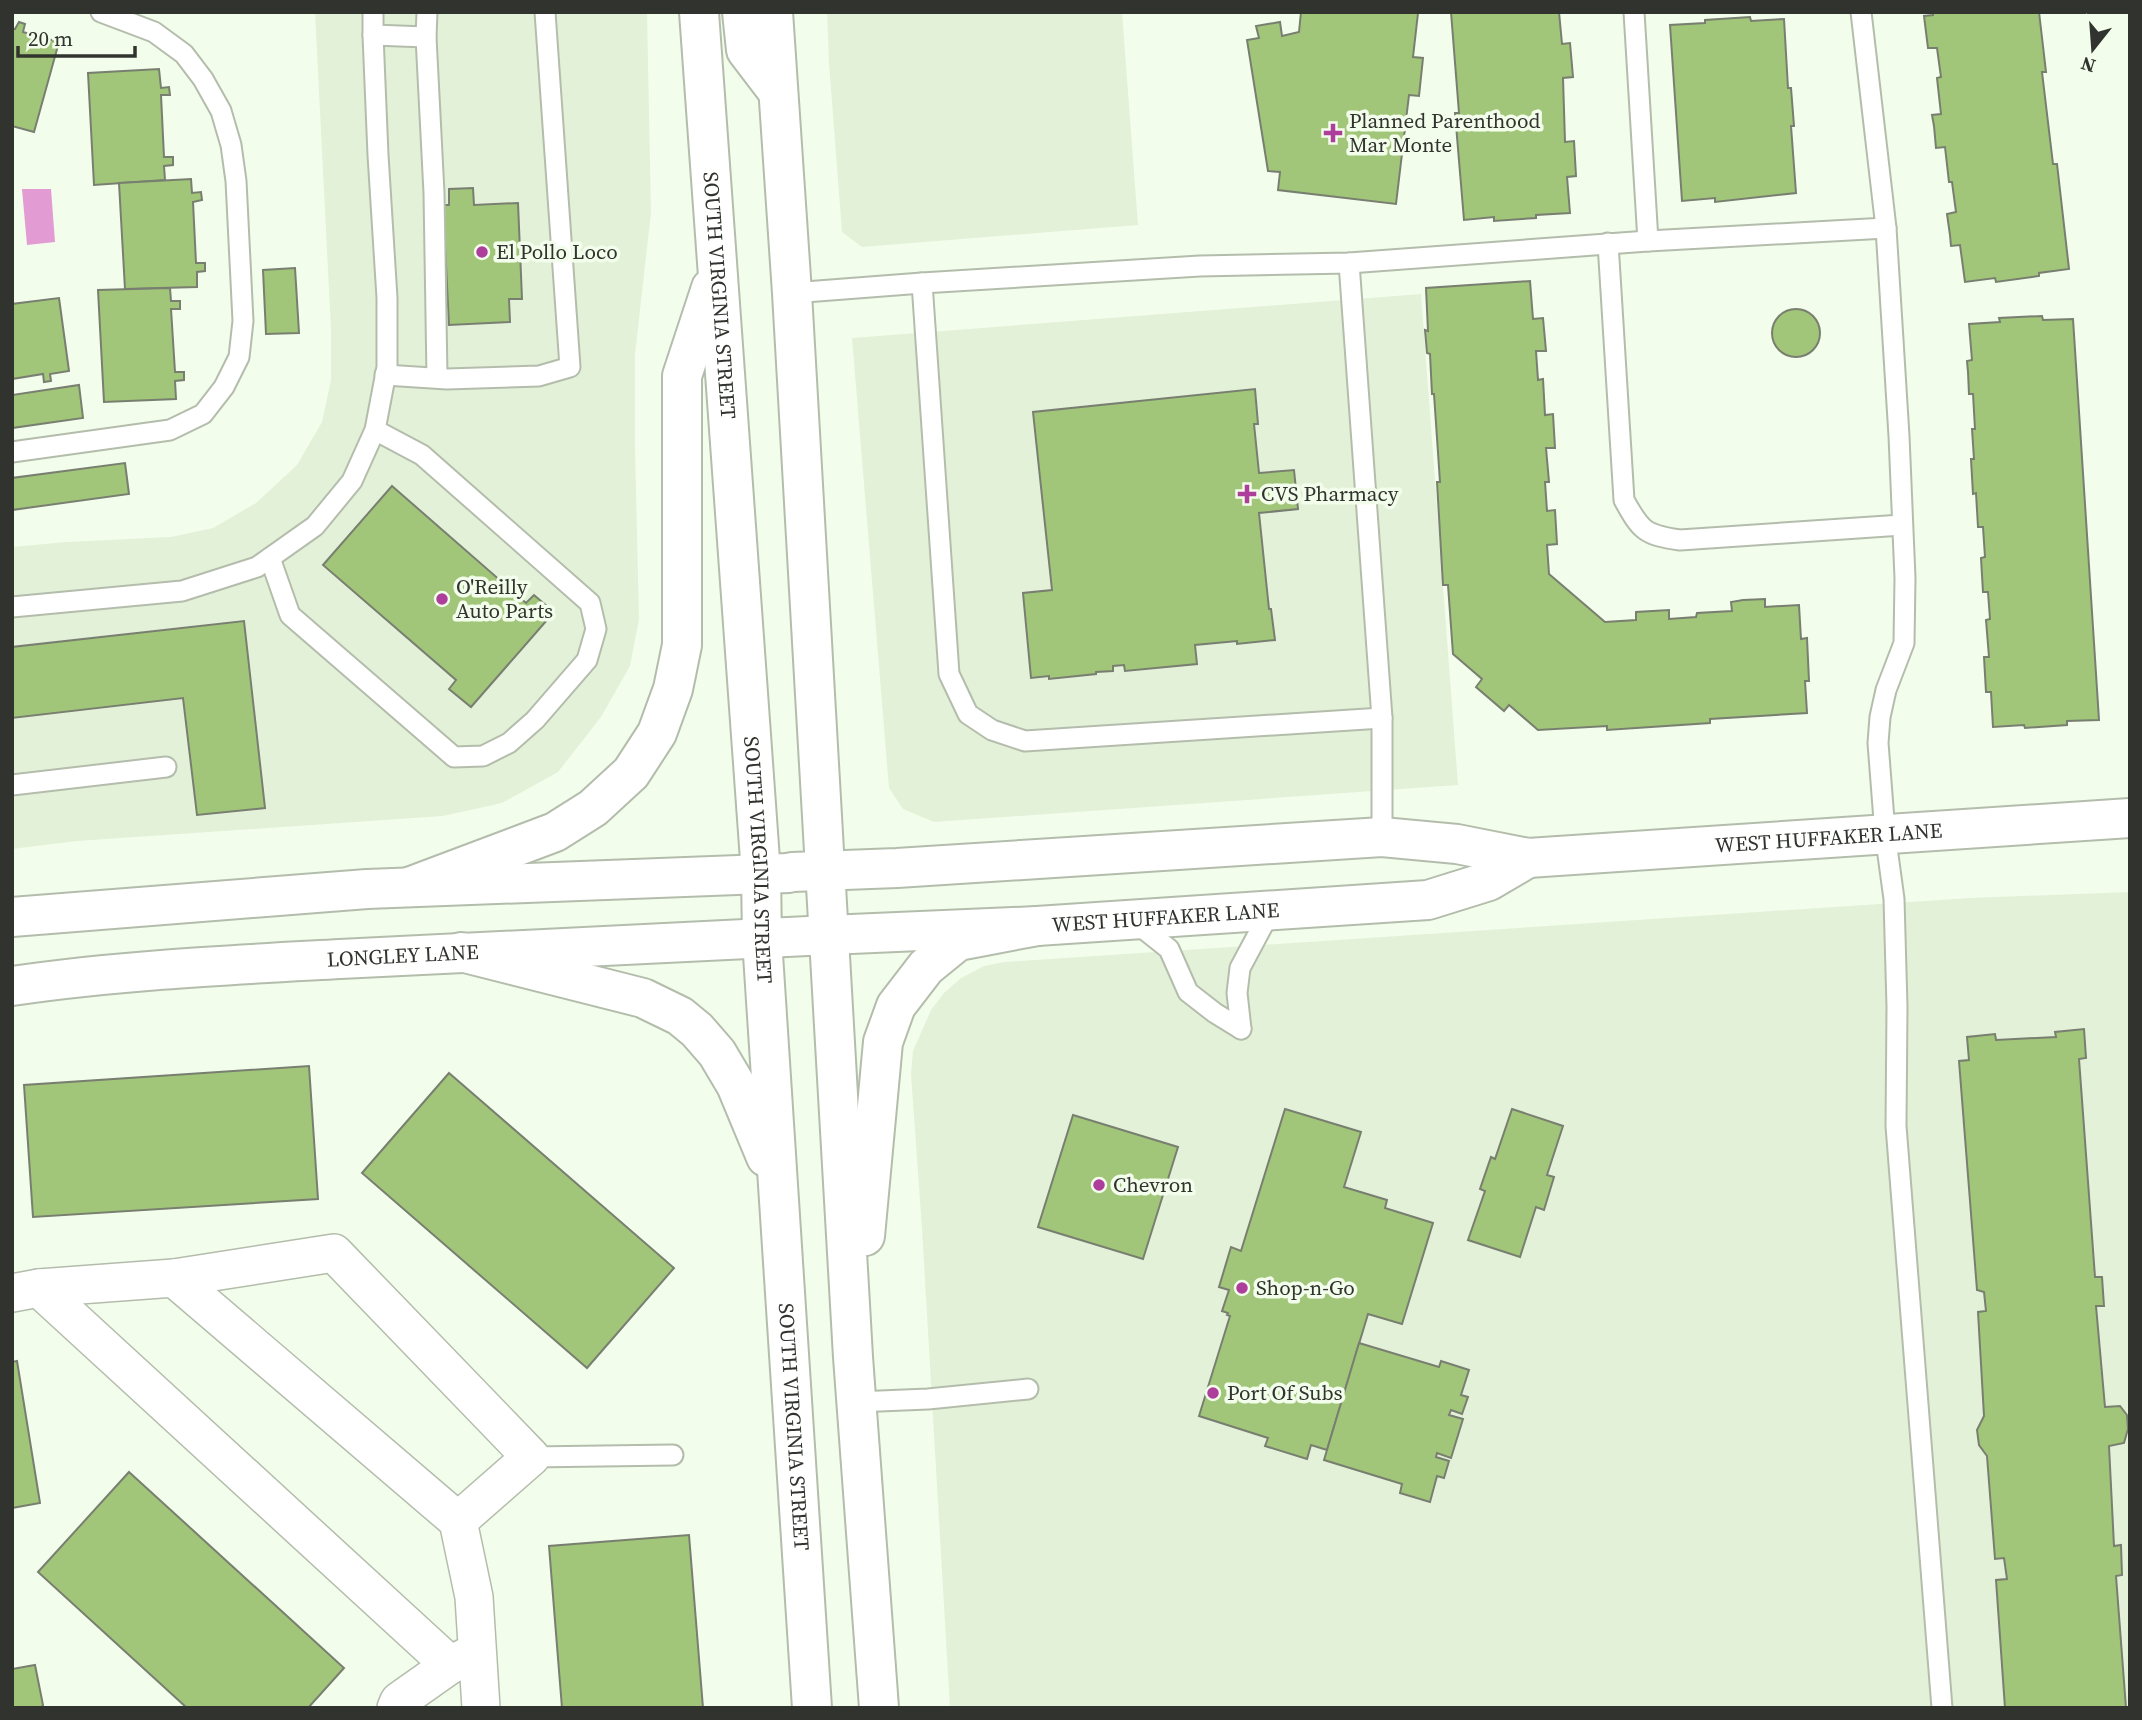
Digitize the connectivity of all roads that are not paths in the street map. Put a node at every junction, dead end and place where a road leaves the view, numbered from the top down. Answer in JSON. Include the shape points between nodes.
{"nodes":[{"id":1,"x":101,"y":12,"type":"edge"},
{"id":2,"x":373,"y":12,"type":"edge"},
{"id":3,"x":427,"y":12,"type":"edge"},
{"id":4,"x":545,"y":12,"type":"edge"},
{"id":5,"x":699,"y":12,"type":"edge"},
{"id":6,"x":742,"y":12,"type":"edge"},
{"id":7,"x":773,"y":12,"type":"edge"},
{"id":8,"x":1634,"y":12,"type":"edge"},
{"id":9,"x":1861,"y":12,"type":"edge"},
{"id":10,"x":373,"y":35,"type":"junction"},
{"id":11,"x":426,"y":37,"type":"junction"},
{"id":12,"x":778,"y":93,"type":"junction"},
{"id":13,"x":1886,"y":228,"type":"junction"},
{"id":14,"x":1648,"y":241,"type":"junction"},
{"id":15,"x":1608,"y":243,"type":"junction"},
{"id":16,"x":1349,"y":263,"type":"junction"},
{"id":17,"x":717,"y":269,"type":"junction"},
{"id":18,"x":922,"y":283,"type":"junction"},
{"id":19,"x":792,"y":293,"type":"junction"},
{"id":20,"x":385,"y":375,"type":"junction"},
{"id":21,"x":438,"y":377,"type":"junction"},
{"id":22,"x":376,"y":430,"type":"junction"},
{"id":23,"x":12,"y":452,"type":"edge"},
{"id":24,"x":1902,"y":524,"type":"junction"},
{"id":25,"x":270,"y":558,"type":"junction"},
{"id":26,"x":12,"y":607,"type":"edge"},
{"id":27,"x":1382,"y":718,"type":"junction"},
{"id":28,"x":166,"y":767,"type":"dead end"},
{"id":29,"x":12,"y":785,"type":"edge"},
{"id":30,"x":2130,"y":818,"type":"edge"},
{"id":31,"x":1885,"y":833,"type":"junction"},
{"id":32,"x":1382,"y":837,"type":"junction"},
{"id":33,"x":1528,"y":858,"type":"junction"},
{"id":34,"x":792,"y":872,"type":"junction"},
{"id":35,"x":409,"y":887,"type":"junction"},
{"id":36,"x":1271,"y":910,"type":"junction"},
{"id":37,"x":12,"y":916,"type":"edge"},
{"id":38,"x":1132,"y":919,"type":"junction"},
{"id":39,"x":1037,"y":926,"type":"junction"},
{"id":40,"x":794,"y":937,"type":"junction"},
{"id":41,"x":461,"y":952,"type":"junction"},
{"id":42,"x":12,"y":986,"type":"edge"},
{"id":43,"x":778,"y":1186,"type":"junction"},
{"id":44,"x":174,"y":1278,"type":"junction"},
{"id":45,"x":26,"y":1290,"type":"edge"},
{"id":46,"x":853,"y":1357,"type":"junction"},
{"id":47,"x":1028,"y":1389,"type":"dead end"},
{"id":48,"x":856,"y":1402,"type":"junction"},
{"id":49,"x":673,"y":1455,"type":"dead end"},
{"id":50,"x":531,"y":1457,"type":"junction"},
{"id":51,"x":458,"y":1521,"type":"junction"},
{"id":52,"x":464,"y":1658,"type":"junction"},
{"id":53,"x":396,"y":1708,"type":"edge"},
{"id":54,"x":481,"y":1708,"type":"edge"},
{"id":55,"x":812,"y":1708,"type":"edge"},
{"id":56,"x":879,"y":1708,"type":"edge"},
{"id":57,"x":1942,"y":1708,"type":"edge"}],
"edges":[{"from":1,"to":23,"type":"lane","via":[[154,32],[184,54],[204,79],[220,111],[236,181],[243,321],[239,357],[203,414],[170,430]]},
{"from":2,"to":10,"type":"lane"},
{"from":3,"to":11,"type":"lane"},
{"from":4,"to":21,"type":"lane","via":[[570,367],[539,376]]},
{"from":5,"to":17,"type":"main road","name":"SOUTH VIRGINIA STREET"},
{"from":6,"to":12,"type":"main road","via":[[746,50]]},
{"from":7,"to":12,"type":"main road","name":"SOUTH VIRGINIA STREET"},
{"from":8,"to":14,"type":"lane"},
{"from":9,"to":13,"type":"lane"},
{"from":10,"to":11,"type":"lane"},
{"from":10,"to":20,"type":"lane","via":[[387,298]]},
{"from":11,"to":21,"type":"lane"},
{"from":12,"to":19,"type":"main road","name":"SOUTH VIRGINIA STREET"},
{"from":13,"to":14,"type":"lane"},
{"from":13,"to":24,"type":"lane"},
{"from":14,"to":15,"type":"lane"},
{"from":15,"to":16,"type":"lane"},
{"from":15,"to":24,"type":"lane","via":[[1624,500],[1637,525],[1657,537],[1680,540]]},
{"from":16,"to":18,"type":"lane","via":[[1200,266]]},
{"from":16,"to":27,"type":"lane"},
{"from":17,"to":34,"type":"main road","name":"SOUTH VIRGINIA STREET"},
{"from":17,"to":35,"type":"main road","via":[[682,376],[682,645],[657,733],[631,774],[593,808],[555,832]]},
{"from":18,"to":19,"type":"lane"},
{"from":18,"to":27,"type":"lane","via":[[949,674],[968,714],[992,730],[1026,741]]},
{"from":19,"to":34,"type":"main road","name":"SOUTH VIRGINIA STREET"},
{"from":20,"to":21,"type":"lane"},
{"from":20,"to":22,"type":"lane"},
{"from":22,"to":25,"type":"lane","via":[[345,490],[315,526]]},
{"from":22,"to":25,"type":"lane","via":[[422,455],[590,603],[596,629],[587,660],[509,743],[483,756],[454,757],[290,615]]},
{"from":24,"to":31,"type":"lane","via":[[1904,643],[1886,690],[1878,743]]},
{"from":25,"to":26,"type":"lane","via":[[257,567],[181,591]]},
{"from":27,"to":32,"type":"lane"},
{"from":28,"to":29,"type":"lane"},
{"from":30,"to":31,"type":"main road","name":"WEST HUFFAKER LANE"},
{"from":31,"to":33,"type":"main road","name":"WEST HUFFAKER LANE"},
{"from":31,"to":57,"type":"lane","via":[[1894,899],[1896,1126]]},
{"from":32,"to":33,"type":"main road","name":"WEST HUFFAKER LANE","via":[[1457,844]]},
{"from":32,"to":34,"type":"main road","name":"WEST HUFFAKER LANE"},
{"from":33,"to":36,"type":"main road","name":"WEST HUFFAKER LANE","via":[[1489,881],[1428,900]]},
{"from":34,"to":35,"type":"main road"},
{"from":34,"to":40,"type":"main road","name":"SOUTH VIRGINIA STREET"},
{"from":34,"to":40,"type":"main road","name":"SOUTH VIRGINIA STREET"},
{"from":35,"to":37,"type":"main road"},
{"from":36,"to":38,"type":"main road","name":"WEST HUFFAKER LANE"},
{"from":36,"to":38,"type":"lane","via":[[1240,968],[1241,1029],[1188,992],[1168,948]]},
{"from":38,"to":39,"type":"main road","name":"WEST HUFFAKER LANE"},
{"from":39,"to":40,"type":"main road","name":"WEST HUFFAKER LANE"},
{"from":39,"to":46,"type":"main road","via":[[958,941],[926,967],[896,1006],[883,1042]]},
{"from":40,"to":41,"type":"main road","name":"LONGLEY LANE"},
{"from":40,"to":43,"type":"main road","name":"SOUTH VIRGINIA STREET"},
{"from":40,"to":46,"type":"main road","name":"SOUTH VIRGINIA STREET"},
{"from":41,"to":42,"type":"main road","name":"LONGLEY LANE","via":[[194,967]]},
{"from":41,"to":43,"type":"main road","via":[[643,998],[680,1016],[718,1053],[736,1084]]},
{"from":43,"to":55,"type":"main road","name":"SOUTH VIRGINIA STREET"},
{"from":44,"to":45,"type":"street"},
{"from":44,"to":50,"type":"street","via":[[334,1253]]},
{"from":44,"to":51,"type":"street"},
{"from":45,"to":52,"type":"street"},
{"from":46,"to":48,"type":"main road","name":"SOUTH VIRGINIA STREET"},
{"from":47,"to":48,"type":"lane"},
{"from":48,"to":56,"type":"main road","name":"SOUTH VIRGINIA STREET"},
{"from":49,"to":50,"type":"lane"},
{"from":50,"to":51,"type":"street"},
{"from":51,"to":52,"type":"street","via":[[474,1597]]},
{"from":52,"to":53,"type":"street","via":[[399,1701]]},
{"from":52,"to":54,"type":"street"}]}
